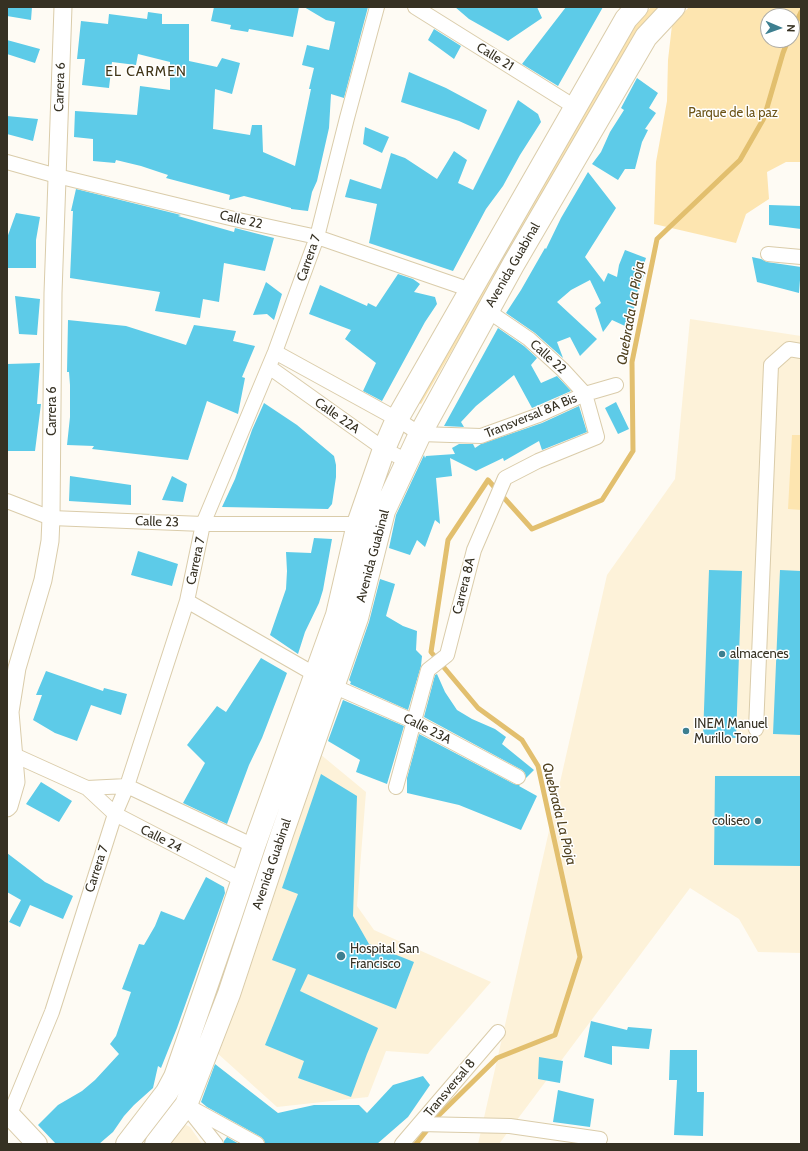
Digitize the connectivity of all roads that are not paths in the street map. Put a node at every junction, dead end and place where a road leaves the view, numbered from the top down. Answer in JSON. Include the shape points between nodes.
{"nodes":[{"id":1,"x":63,"y":7,"type":"edge"},
{"id":2,"x":377,"y":7,"type":"edge"},
{"id":3,"x":415,"y":7,"type":"edge"},
{"id":4,"x":637,"y":7,"type":"edge"},
{"id":5,"x":674,"y":7,"type":"edge"},
{"id":6,"x":575,"y":107,"type":"junction"},
{"id":7,"x":7,"y":162,"type":"edge"},
{"id":8,"x":57,"y":176,"type":"junction"},
{"id":9,"x":317,"y":237,"type":"junction"},
{"id":10,"x":768,"y":254,"type":"dead end"},
{"id":11,"x":801,"y":257,"type":"edge"},
{"id":12,"x":471,"y":290,"type":"junction"},
{"id":13,"x":489,"y":312,"type":"junction"},
{"id":14,"x":795,"y":350,"type":"edge"},
{"id":15,"x":275,"y":352,"type":"junction"},
{"id":16,"x":269,"y":367,"type":"junction"},
{"id":17,"x":616,"y":385,"type":"dead end"},
{"id":18,"x":585,"y":394,"type":"junction"},
{"id":19,"x":397,"y":419,"type":"junction"},
{"id":20,"x":420,"y":434,"type":"junction"},
{"id":21,"x":597,"y":437,"type":"joint"},
{"id":22,"x":384,"y":449,"type":"junction"},
{"id":23,"x":407,"y":461,"type":"junction"},
{"id":24,"x":7,"y":501,"type":"edge"},
{"id":25,"x":51,"y":518,"type":"junction"},
{"id":26,"x":203,"y":524,"type":"junction"},
{"id":27,"x":358,"y":524,"type":"junction"},
{"id":28,"x":187,"y":601,"type":"junction"},
{"id":29,"x":325,"y":681,"type":"junction"},
{"id":30,"x":413,"y":721,"type":"junction"},
{"id":31,"x":756,"y":729,"type":"dead end"},
{"id":32,"x":11,"y":753,"type":"edge"},
{"id":33,"x":518,"y":777,"type":"dead end"},
{"id":34,"x":127,"y":786,"type":"junction"},
{"id":35,"x":396,"y":787,"type":"dead end"},
{"id":36,"x":87,"y":788,"type":"junction"},
{"id":37,"x":7,"y":808,"type":"edge"},
{"id":38,"x":115,"y":814,"type":"junction"},
{"id":39,"x":254,"y":846,"type":"junction"},
{"id":40,"x":242,"y":880,"type":"junction"},
{"id":41,"x":498,"y":1032,"type":"dead end"},
{"id":42,"x":167,"y":1092,"type":"junction"},
{"id":43,"x":186,"y":1105,"type":"junction"},
{"id":44,"x":8,"y":1113,"type":"edge"},
{"id":45,"x":420,"y":1124,"type":"junction"},
{"id":46,"x":600,"y":1139,"type":"dead end"},
{"id":47,"x":37,"y":1144,"type":"edge"},
{"id":48,"x":127,"y":1144,"type":"edge"},
{"id":49,"x":156,"y":1144,"type":"edge"},
{"id":50,"x":216,"y":1144,"type":"edge"},
{"id":51,"x":257,"y":1144,"type":"edge"},
{"id":52,"x":402,"y":1144,"type":"edge"}],
"edges":[{"from":1,"to":8,"type":"street","name":"Carrera 6"},
{"from":2,"to":9,"type":"street","name":"Carrera 7"},
{"from":3,"to":6,"type":"street","name":"Calle 21"},
{"from":4,"to":6,"type":"main road","name":"Avenida Guabinal","via":[[626,18]]},
{"from":5,"to":13,"type":"main road","name":"Avenida Guabinal","via":[[646,37],[513,265]]},
{"from":6,"to":12,"type":"main road","name":"Avenida Guabinal"},
{"from":7,"to":8,"type":"street","name":"Calle 22"},
{"from":8,"to":9,"type":"street","name":"Calle 22"},
{"from":8,"to":25,"type":"street","name":"Carrera 6"},
{"from":9,"to":12,"type":"street","name":"Calle 22"},
{"from":9,"to":15,"type":"street","name":"Carrera 7"},
{"from":10,"to":11,"type":"street"},
{"from":12,"to":19,"type":"main road","name":"Avenida Guabinal"},
{"from":13,"to":18,"type":"street","name":"Calle 22","via":[[529,339]]},
{"from":13,"to":20,"type":"main road","name":"Avenida Guabinal"},
{"from":14,"to":31,"type":"street","via":[[771,365]]},
{"from":15,"to":16,"type":"street","name":"Carrera 7"},
{"from":15,"to":19,"type":"street","name":"Calle 22A"},
{"from":16,"to":22,"type":"street","name":"Calle 22A"},
{"from":16,"to":26,"type":"street","name":"Carrera 7"},
{"from":17,"to":18,"type":"street","name":"Transversal 8A Bis"},
{"from":18,"to":20,"type":"street","name":"Transversal 8A Bis","via":[[539,415],[481,436]]},
{"from":18,"to":21,"type":"street","name":"Calle 22"},
{"from":19,"to":20,"type":"street","name":"Calle 22A"},
{"from":19,"to":22,"type":"main road","name":"Avenida Guabinal"},
{"from":20,"to":23,"type":"main road","name":"Avenida Guabinal"},
{"from":21,"to":30,"type":"street","name":"Carrera 8A","via":[[538,461],[505,478],[474,550],[447,655],[428,670]]},
{"from":22,"to":23,"type":"street","name":"Calle 22A"},
{"from":22,"to":27,"type":"main road","name":"Avenida Guabinal"},
{"from":23,"to":29,"type":"main road","name":"Avenida Guabinal","via":[[384,511],[357,618]]},
{"from":24,"to":25,"type":"street","name":"Calle 23"},
{"from":25,"to":26,"type":"street","name":"Calle 23"},
{"from":25,"to":32,"type":"street","name":"Carrera 6","via":[[43,580],[17,668],[10,712]]},
{"from":26,"to":27,"type":"street","name":"Calle 23"},
{"from":26,"to":28,"type":"street","name":"Carrera 7"},
{"from":27,"to":29,"type":"main road","name":"Avenida Guabinal"},
{"from":28,"to":29,"type":"street","name":"Calle 23A"},
{"from":28,"to":34,"type":"street","name":"Carrera 7"},
{"from":29,"to":30,"type":"street","name":"Calle 23A"},
{"from":29,"to":39,"type":"main road","name":"Avenida Guabinal"},
{"from":29,"to":43,"type":"main road","name":"Avenida Guabinal","via":[[282,834],[229,994]]},
{"from":30,"to":33,"type":"street","name":"Calle 23A"},
{"from":30,"to":35,"type":"street","name":"Carrera 8A"},
{"from":32,"to":36,"type":"street","name":"Calle 24"},
{"from":32,"to":37,"type":"street","name":"Carrera 6","via":[[16,782]]},
{"from":34,"to":36,"type":"street","name":"Calle 24"},
{"from":34,"to":38,"type":"street","name":"Carrera 7"},
{"from":34,"to":39,"type":"street","name":"Calle 24"},
{"from":36,"to":38,"type":"street","name":"Calle 24"},
{"from":38,"to":40,"type":"street","name":"Calle 24"},
{"from":38,"to":44,"type":"street","name":"Carrera 7","via":[[52,1012]]},
{"from":39,"to":40,"type":"main road","name":"Avenida Guabinal"},
{"from":40,"to":42,"type":"main road","name":"Avenida Guabinal","via":[[175,1077]]},
{"from":41,"to":45,"type":"street","name":"Transversal 8"},
{"from":42,"to":43,"type":"street"},
{"from":42,"to":48,"type":"main road","name":"Avenida Guabinal"},
{"from":43,"to":49,"type":"main road","name":"Avenida Guabinal"},
{"from":43,"to":50,"type":"street"},
{"from":43,"to":51,"type":"street"},
{"from":44,"to":47,"type":"main road"},
{"from":45,"to":46,"type":"street","via":[[510,1126]]},
{"from":45,"to":52,"type":"street","name":"Transversal 8"}]}
